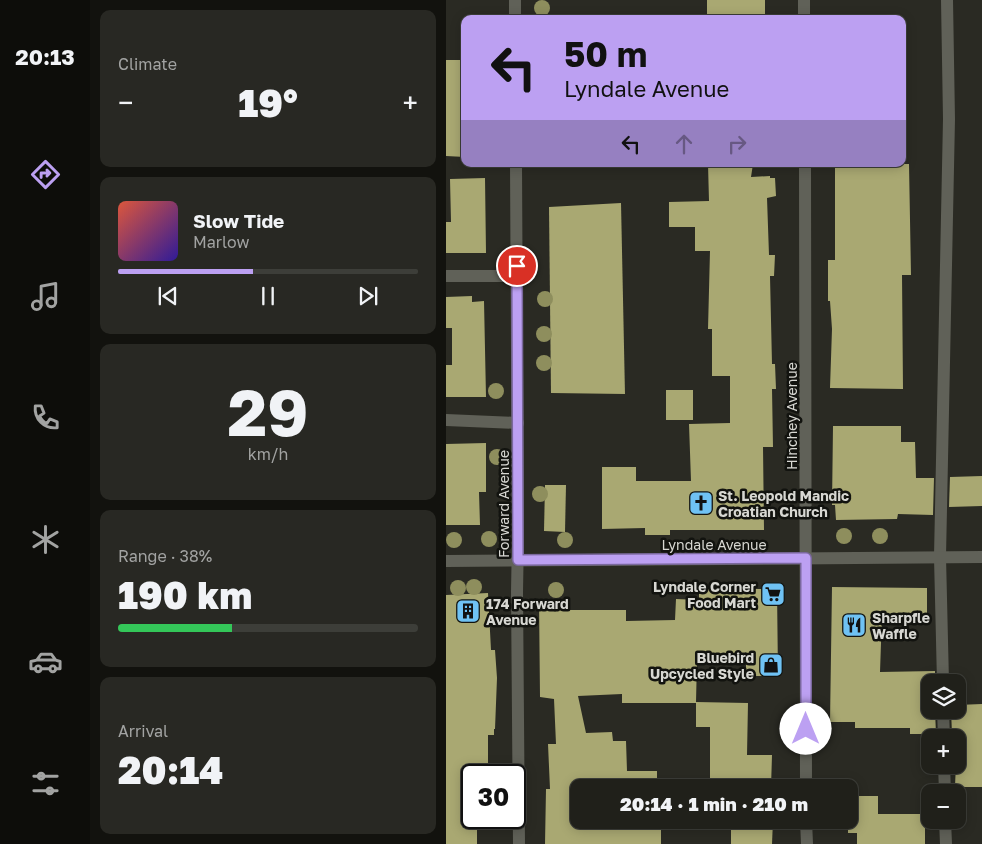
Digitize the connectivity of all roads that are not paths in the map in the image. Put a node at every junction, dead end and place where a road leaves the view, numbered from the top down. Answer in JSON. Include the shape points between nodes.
{"nodes":[{"id":1,"x":515,"y":0,"type":"edge"},
{"id":2,"x":804,"y":0,"type":"edge"},
{"id":3,"x":947,"y":0,"type":"edge"},
{"id":4,"x":515,"y":15,"type":"edge"},
{"id":5,"x":804,"y":15,"type":"edge"},
{"id":6,"x":516,"y":167,"type":"edge"},
{"id":7,"x":805,"y":167,"type":"edge"},
{"id":8,"x":446,"y":276,"type":"edge"},
{"id":9,"x":517,"y":276,"type":"junction"},
{"id":10,"x":446,"y":420,"type":"edge"},
{"id":11,"x":518,"y":423,"type":"junction"},
{"id":12,"x":982,"y":556,"type":"edge"},
{"id":13,"x":940,"y":557,"type":"junction"},
{"id":14,"x":806,"y":558,"type":"junction"},
{"id":15,"x":518,"y":560,"type":"junction"},
{"id":16,"x":446,"y":561,"type":"edge"},
{"id":17,"x":943,"y":674,"type":"edge"},
{"id":18,"x":806,"y":779,"type":"edge"},
{"id":19,"x":806,"y":829,"type":"edge"},
{"id":20,"x":945,"y":829,"type":"edge"},
{"id":21,"x":519,"y":844,"type":"edge"},
{"id":22,"x":806,"y":844,"type":"edge"},
{"id":23,"x":946,"y":844,"type":"edge"}],
"edges":[{"from":1,"to":4,"type":"street"},
{"from":2,"to":5,"type":"street"},
{"from":3,"to":13,"type":"street","via":[[949,119]]},
{"from":6,"to":9,"type":"street","name":"Forward Avenue"},
{"from":7,"to":14,"type":"street","name":"Hinchey Avenue"},
{"from":8,"to":9,"type":"street"},
{"from":9,"to":11,"type":"street","name":"Forward Avenue"},
{"from":10,"to":11,"type":"street"},
{"from":11,"to":15,"type":"street","name":"Forward Avenue"},
{"from":12,"to":13,"type":"street","name":"Lyndale Avenue"},
{"from":13,"to":14,"type":"street","name":"Lyndale Avenue"},
{"from":13,"to":17,"type":"street"},
{"from":14,"to":15,"type":"street","name":"Lyndale Avenue"},
{"from":14,"to":18,"type":"street","name":"Hinchey Avenue"},
{"from":15,"to":16,"type":"street","name":"Lyndale Avenue"},
{"from":15,"to":21,"type":"street","name":"Forward Avenue"},
{"from":19,"to":22,"type":"street"},
{"from":20,"to":23,"type":"street"}]}
